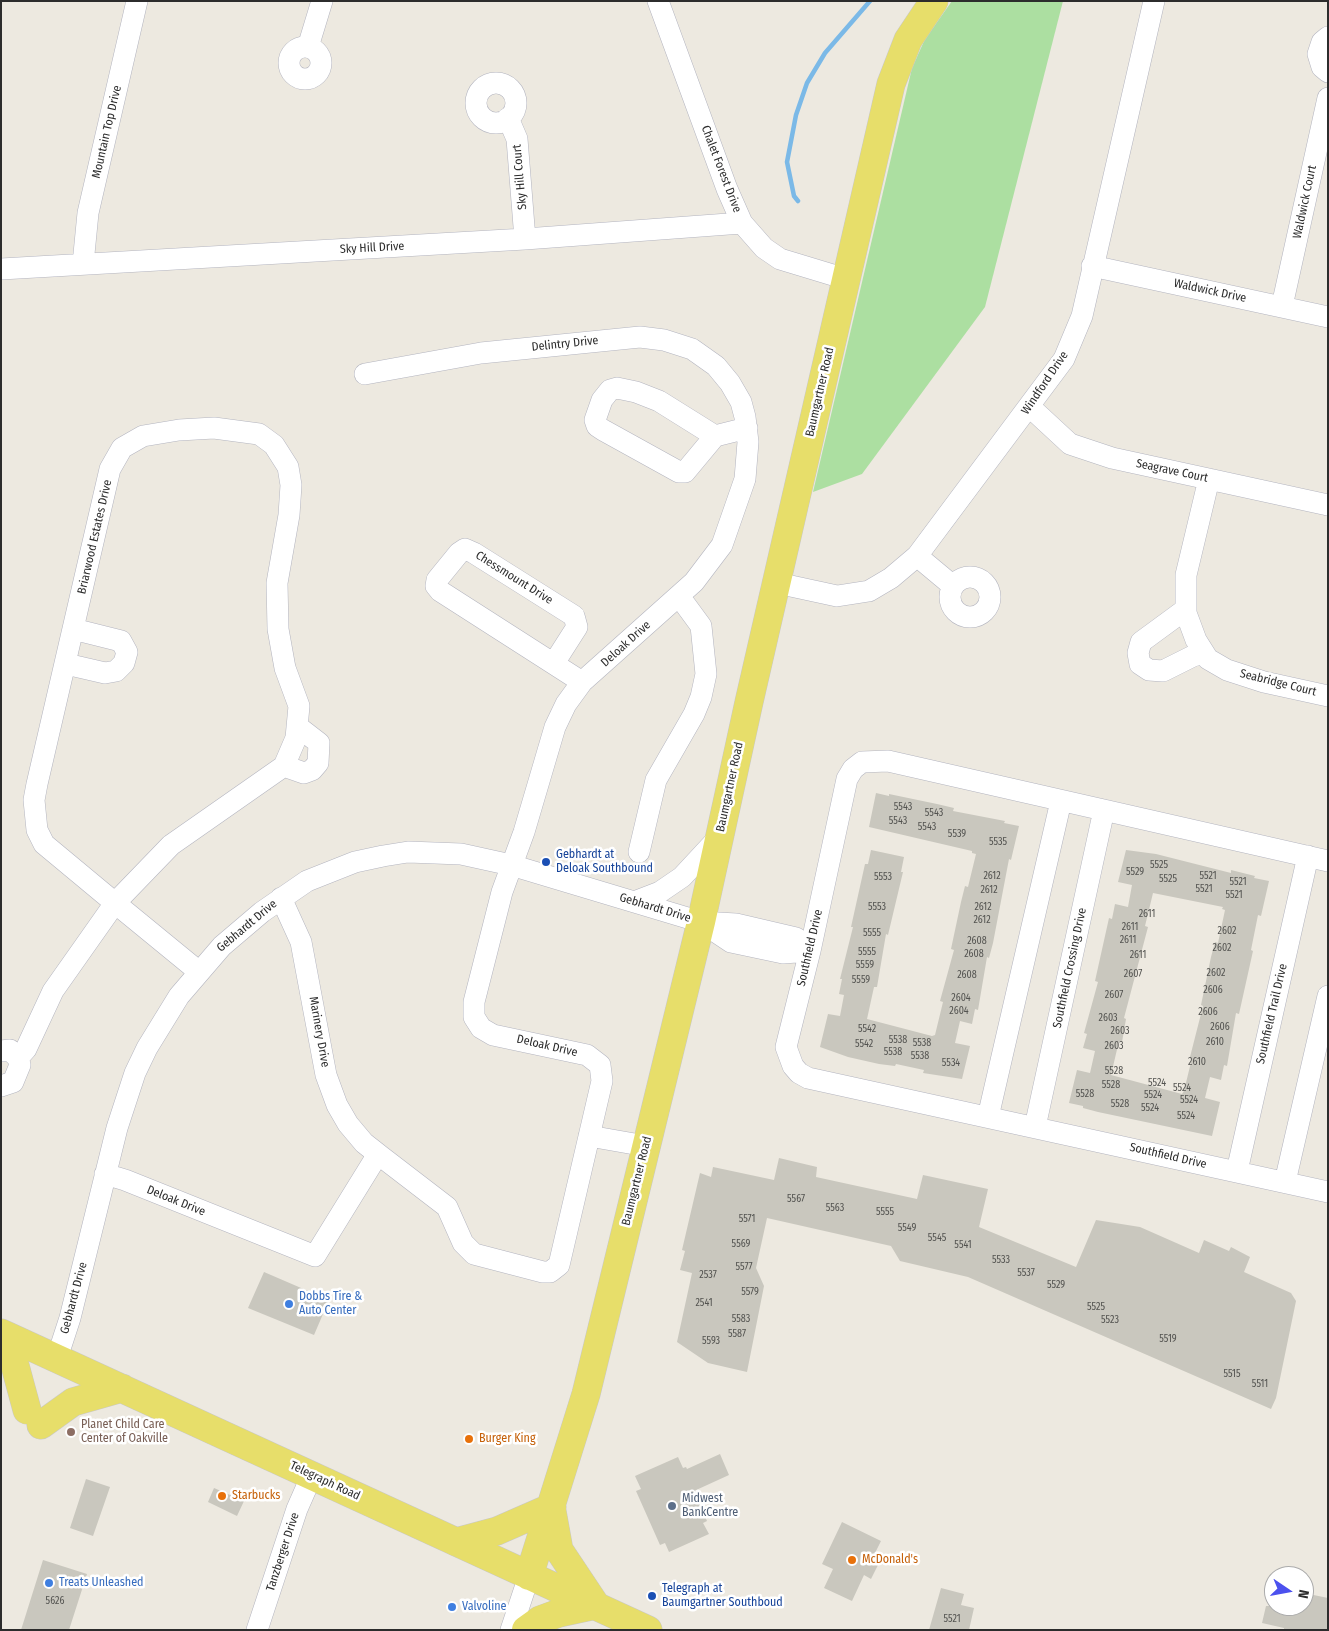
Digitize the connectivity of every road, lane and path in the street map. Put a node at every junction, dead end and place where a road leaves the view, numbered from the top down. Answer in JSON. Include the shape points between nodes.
{"nodes":[{"id":1,"x":137,"y":1,"type":"edge"},
{"id":2,"x":322,"y":1,"type":"edge"},
{"id":3,"x":658,"y":1,"type":"edge"},
{"id":4,"x":934,"y":1,"type":"edge"},
{"id":5,"x":1154,"y":1,"type":"edge"},
{"id":6,"x":1328,"y":37,"type":"edge"},
{"id":7,"x":308,"y":47,"type":"dead end"},
{"id":8,"x":1328,"y":72,"type":"edge"},
{"id":9,"x":1328,"y":98,"type":"edge"},
{"id":10,"x":508,"y":118,"type":"dead end"},
{"id":11,"x":742,"y":223,"type":"junction"},
{"id":12,"x":525,"y":239,"type":"junction"},
{"id":13,"x":83,"y":264,"type":"junction"},
{"id":14,"x":1092,"y":266,"type":"junction"},
{"id":15,"x":1,"y":269,"type":"edge"},
{"id":16,"x":846,"y":279,"type":"junction"},
{"id":17,"x":1282,"y":306,"type":"junction"},
{"id":18,"x":1328,"y":317,"type":"edge"},
{"id":19,"x":365,"y":374,"type":"dead end"},
{"id":20,"x":741,"y":402,"type":"joint"},
{"id":21,"x":1030,"y":407,"type":"junction"},
{"id":22,"x":747,"y":428,"type":"junction"},
{"id":23,"x":716,"y":436,"type":"junction"},
{"id":24,"x":1209,"y":479,"type":"junction"},
{"id":25,"x":1328,"y":505,"type":"edge"},
{"id":26,"x":917,"y":556,"type":"junction"},
{"id":27,"x":776,"y":583,"type":"junction"},
{"id":28,"x":953,"y":586,"type":"dead end"},
{"id":29,"x":679,"y":596,"type":"junction"},
{"id":30,"x":1186,"y":609,"type":"junction"},
{"id":31,"x":73,"y":629,"type":"junction"},
{"id":32,"x":1204,"y":653,"type":"junction"},
{"id":33,"x":554,"y":663,"type":"junction"},
{"id":34,"x":66,"y":664,"type":"junction"},
{"id":35,"x":582,"y":682,"type":"junction"},
{"id":36,"x":1328,"y":696,"type":"edge"},
{"id":37,"x":297,"y":726,"type":"junction"},
{"id":38,"x":284,"y":766,"type":"junction"},
{"id":39,"x":1060,"y":801,"type":"junction"},
{"id":40,"x":1104,"y":810,"type":"junction"},
{"id":41,"x":720,"y":836,"type":"junction"},
{"id":42,"x":639,"y":852,"type":"dead end"},
{"id":43,"x":1318,"y":859,"type":"edge"},
{"id":44,"x":511,"y":865,"type":"junction"},
{"id":45,"x":281,"y":898,"type":"junction"},
{"id":46,"x":634,"y":902,"type":"junction"},
{"id":47,"x":114,"y":903,"type":"junction"},
{"id":48,"x":701,"y":922,"type":"junction"},
{"id":49,"x":810,"y":951,"type":"junction"},
{"id":50,"x":198,"y":971,"type":"junction"},
{"id":51,"x":1328,"y":996,"type":"edge"},
{"id":52,"x":10,"y":1054,"type":"edge"},
{"id":53,"x":1,"y":1086,"type":"edge"},
{"id":54,"x":988,"y":1117,"type":"junction"},
{"id":55,"x":1035,"y":1127,"type":"junction"},
{"id":56,"x":589,"y":1136,"type":"junction"},
{"id":57,"x":646,"y":1146,"type":"junction"},
{"id":58,"x":378,"y":1154,"type":"junction"},
{"id":59,"x":1237,"y":1171,"type":"junction"},
{"id":60,"x":105,"y":1174,"type":"junction"},
{"id":61,"x":1285,"y":1182,"type":"junction"},
{"id":62,"x":1328,"y":1192,"type":"edge"},
{"id":63,"x":4,"y":1335,"type":"edge"},
{"id":64,"x":57,"y":1358,"type":"junction"},
{"id":65,"x":122,"y":1388,"type":"junction"},
{"id":66,"x":312,"y":1475,"type":"junction"},
{"id":67,"x":552,"y":1507,"type":"junction"},
{"id":68,"x":456,"y":1542,"type":"junction"},
{"id":69,"x":529,"y":1576,"type":"junction"},
{"id":70,"x":596,"y":1605,"type":"junction"},
{"id":71,"x":257,"y":1630,"type":"edge"},
{"id":72,"x":511,"y":1630,"type":"edge"},
{"id":73,"x":526,"y":1630,"type":"edge"},
{"id":74,"x":648,"y":1630,"type":"edge"}],
"edges":[{"from":1,"to":13,"type":"street","name":"Mountain Top Drive","via":[[88,212]]},
{"from":2,"to":7,"type":"street"},
{"from":3,"to":11,"type":"street","name":"Chalet Forest Drive"},
{"from":4,"to":16,"type":"main road","name":"Baumgartner Road","via":[[908,40],[891,84]]},
{"from":5,"to":14,"type":"street","name":"Windford Drive"},
{"from":6,"to":8,"type":"street","via":[[1318,54],[1322,67]]},
{"from":9,"to":17,"type":"street","name":"Waldwick Court"},
{"from":10,"to":12,"type":"street","name":"Sky Hill Court","via":[[518,139]]},
{"from":11,"to":12,"type":"street","name":"Sky Hill Drive"},
{"from":11,"to":16,"type":"street","name":"Chalet Forest Drive","via":[[764,248],[780,258]]},
{"from":12,"to":13,"type":"street","name":"Sky Hill Drive"},
{"from":13,"to":15,"type":"street","name":"Sky Hill Drive"},
{"from":14,"to":17,"type":"street","name":"Waldwick Drive"},
{"from":14,"to":21,"type":"street","name":"Windford Drive","via":[[1082,316],[1064,359]]},
{"from":16,"to":27,"type":"main road","name":"Baumgartner Road"},
{"from":17,"to":18,"type":"street","name":"Waldwick Drive"},
{"from":19,"to":20,"type":"street","name":"Delintry Drive","via":[[481,353],[640,337],[692,349],[716,366]]},
{"from":20,"to":22,"type":"street","name":"Deloak Drive"},
{"from":21,"to":24,"type":"street","name":"Seagrave Court","via":[[1070,444],[1112,458]]},
{"from":21,"to":26,"type":"street","name":"Windford Drive"},
{"from":22,"to":23,"type":"street"},
{"from":22,"to":29,"type":"street","name":"Deloak Drive","via":[[745,479],[722,545]]},
{"from":23,"to":23,"type":"street","via":[[685,472],[678,472],[603,430],[595,420],[602,400],[610,390],[617,388],[659,401]]},
{"from":24,"to":25,"type":"street","name":"Seagrave Court"},
{"from":24,"to":30,"type":"street","name":"Seabridge Court","via":[[1186,574]]},
{"from":26,"to":27,"type":"street","name":"Windford Drive","via":[[891,578],[869,591],[856,594],[837,596]]},
{"from":26,"to":28,"type":"street"},
{"from":27,"to":41,"type":"main road","name":"Baumgartner Road"},
{"from":29,"to":35,"type":"street","name":"Deloak Drive"},
{"from":29,"to":42,"type":"street","via":[[701,626],[706,674],[694,714],[656,780]]},
{"from":30,"to":32,"type":"street","name":"Seabridge Court"},
{"from":30,"to":32,"type":"street","via":[[1141,642],[1140,664],[1149,670],[1164,671]]},
{"from":31,"to":34,"type":"street","name":"Briarwood Estates Drive"},
{"from":31,"to":34,"type":"street","via":[[121,641],[126,652],[124,663],[116,671],[105,672]]},
{"from":31,"to":37,"type":"street","name":"Briarwood Estates Drive","via":[[110,469],[122,448],[143,436],[179,430],[214,428],[259,434],[282,456],[291,485],[290,515],[277,583],[278,629],[285,668],[299,706]]},
{"from":32,"to":36,"type":"street","name":"Seabridge Court","via":[[1227,670]]},
{"from":33,"to":33,"type":"street","name":"Chessmount Drive","via":[[577,627],[574,616],[474,553],[465,549],[459,553],[438,580],[436,586],[440,591]]},
{"from":33,"to":35,"type":"street","name":"Chessmount Drive"},
{"from":34,"to":47,"type":"street","name":"Briarwood Estates Drive","via":[[34,800],[37,830],[44,844]]},
{"from":35,"to":44,"type":"street","name":"Deloak Drive","via":[[555,727]]},
{"from":37,"to":38,"type":"street","name":"Briarwood Estates Drive","via":[[296,738]]},
{"from":37,"to":38,"type":"street","via":[[318,743],[318,763],[312,770],[304,772]]},
{"from":38,"to":47,"type":"street","via":[[171,845]]},
{"from":39,"to":40,"type":"street","name":"Southfield Drive"},
{"from":39,"to":49,"type":"street","name":"Southfield Drive","via":[[888,761],[862,762],[847,779]]},
{"from":39,"to":54,"type":"street"},
{"from":40,"to":43,"type":"street","name":"Southfield Drive"},
{"from":40,"to":55,"type":"street","name":"Southfield Crossing Drive"},
{"from":41,"to":46,"type":"street","via":[[682,877],[660,892]]},
{"from":41,"to":48,"type":"main road","name":"Baumgartner Road"},
{"from":43,"to":59,"type":"street","name":"Southfield Trail Drive"},
{"from":44,"to":45,"type":"street","name":"Gebhardt Drive","via":[[461,854],[408,852],[355,862],[307,881]]},
{"from":44,"to":46,"type":"street","name":"Gebhardt Drive"},
{"from":44,"to":56,"type":"street","name":"Deloak Drive","via":[[474,1002],[474,1017],[480,1028],[493,1034],[587,1056],[600,1064],[602,1081]]},
{"from":45,"to":50,"type":"street","name":"Gebhardt Drive","via":[[245,925]]},
{"from":45,"to":58,"type":"street","name":"Marinery Drive","via":[[301,942],[326,1075],[337,1105],[348,1124]]},
{"from":46,"to":48,"type":"street","name":"Gebhardt Drive"},
{"from":47,"to":50,"type":"street","name":"Briarwood Estates Drive"},
{"from":47,"to":52,"type":"street","via":[[53,991],[26,1049]]},
{"from":48,"to":49,"type":"street","via":[[731,942],[783,953]]},
{"from":48,"to":57,"type":"main road","name":"Baumgartner Road"},
{"from":49,"to":54,"type":"street","name":"Southfield Drive","via":[[786,1047],[788,1057],[799,1073],[808,1078]]},
{"from":50,"to":60,"type":"street","name":"Gebhardt Drive","via":[[163,1020],[135,1073]]},
{"from":51,"to":61,"type":"street"},
{"from":52,"to":53,"type":"street","via":[[20,1065],[13,1082]]},
{"from":54,"to":55,"type":"street","name":"Southfield Drive"},
{"from":55,"to":59,"type":"street","name":"Southfield Drive"},
{"from":56,"to":57,"type":"street"},
{"from":56,"to":58,"type":"street","name":"Deloak Drive","via":[[559,1265],[550,1272],[474,1254],[463,1243],[447,1207]]},
{"from":57,"to":67,"type":"main road","name":"Baumgartner Road","via":[[584,1402]]},
{"from":58,"to":60,"type":"street","name":"Deloak Drive","via":[[315,1256]]},
{"from":59,"to":61,"type":"street","name":"Southfield Drive"},
{"from":60,"to":64,"type":"street","name":"Gebhardt Drive"},
{"from":61,"to":62,"type":"street","name":"Southfield Drive"},
{"from":63,"to":64,"type":"main road","name":"Telegraph Road"},
{"from":63,"to":65,"type":"main road","via":[[34,1417]]},
{"from":64,"to":65,"type":"main road","name":"Telegraph Road"},
{"from":65,"to":66,"type":"main road","name":"Telegraph Road"},
{"from":66,"to":68,"type":"main road","name":"Telegraph Road"},
{"from":66,"to":71,"type":"street","name":"Tanzberger Drive","via":[[297,1509]]},
{"from":67,"to":68,"type":"main road","via":[[498,1531]]},
{"from":67,"to":69,"type":"main road","name":"Baumgartner Road"},
{"from":67,"to":70,"type":"main road","via":[[559,1550]]},
{"from":68,"to":69,"type":"main road","name":"Telegraph Road"},
{"from":69,"to":70,"type":"main road","name":"Telegraph Road"},
{"from":69,"to":72,"type":"street"},
{"from":70,"to":73,"type":"main road","via":[[540,1620]]},
{"from":70,"to":74,"type":"main road","name":"Telegraph Road"}]}
